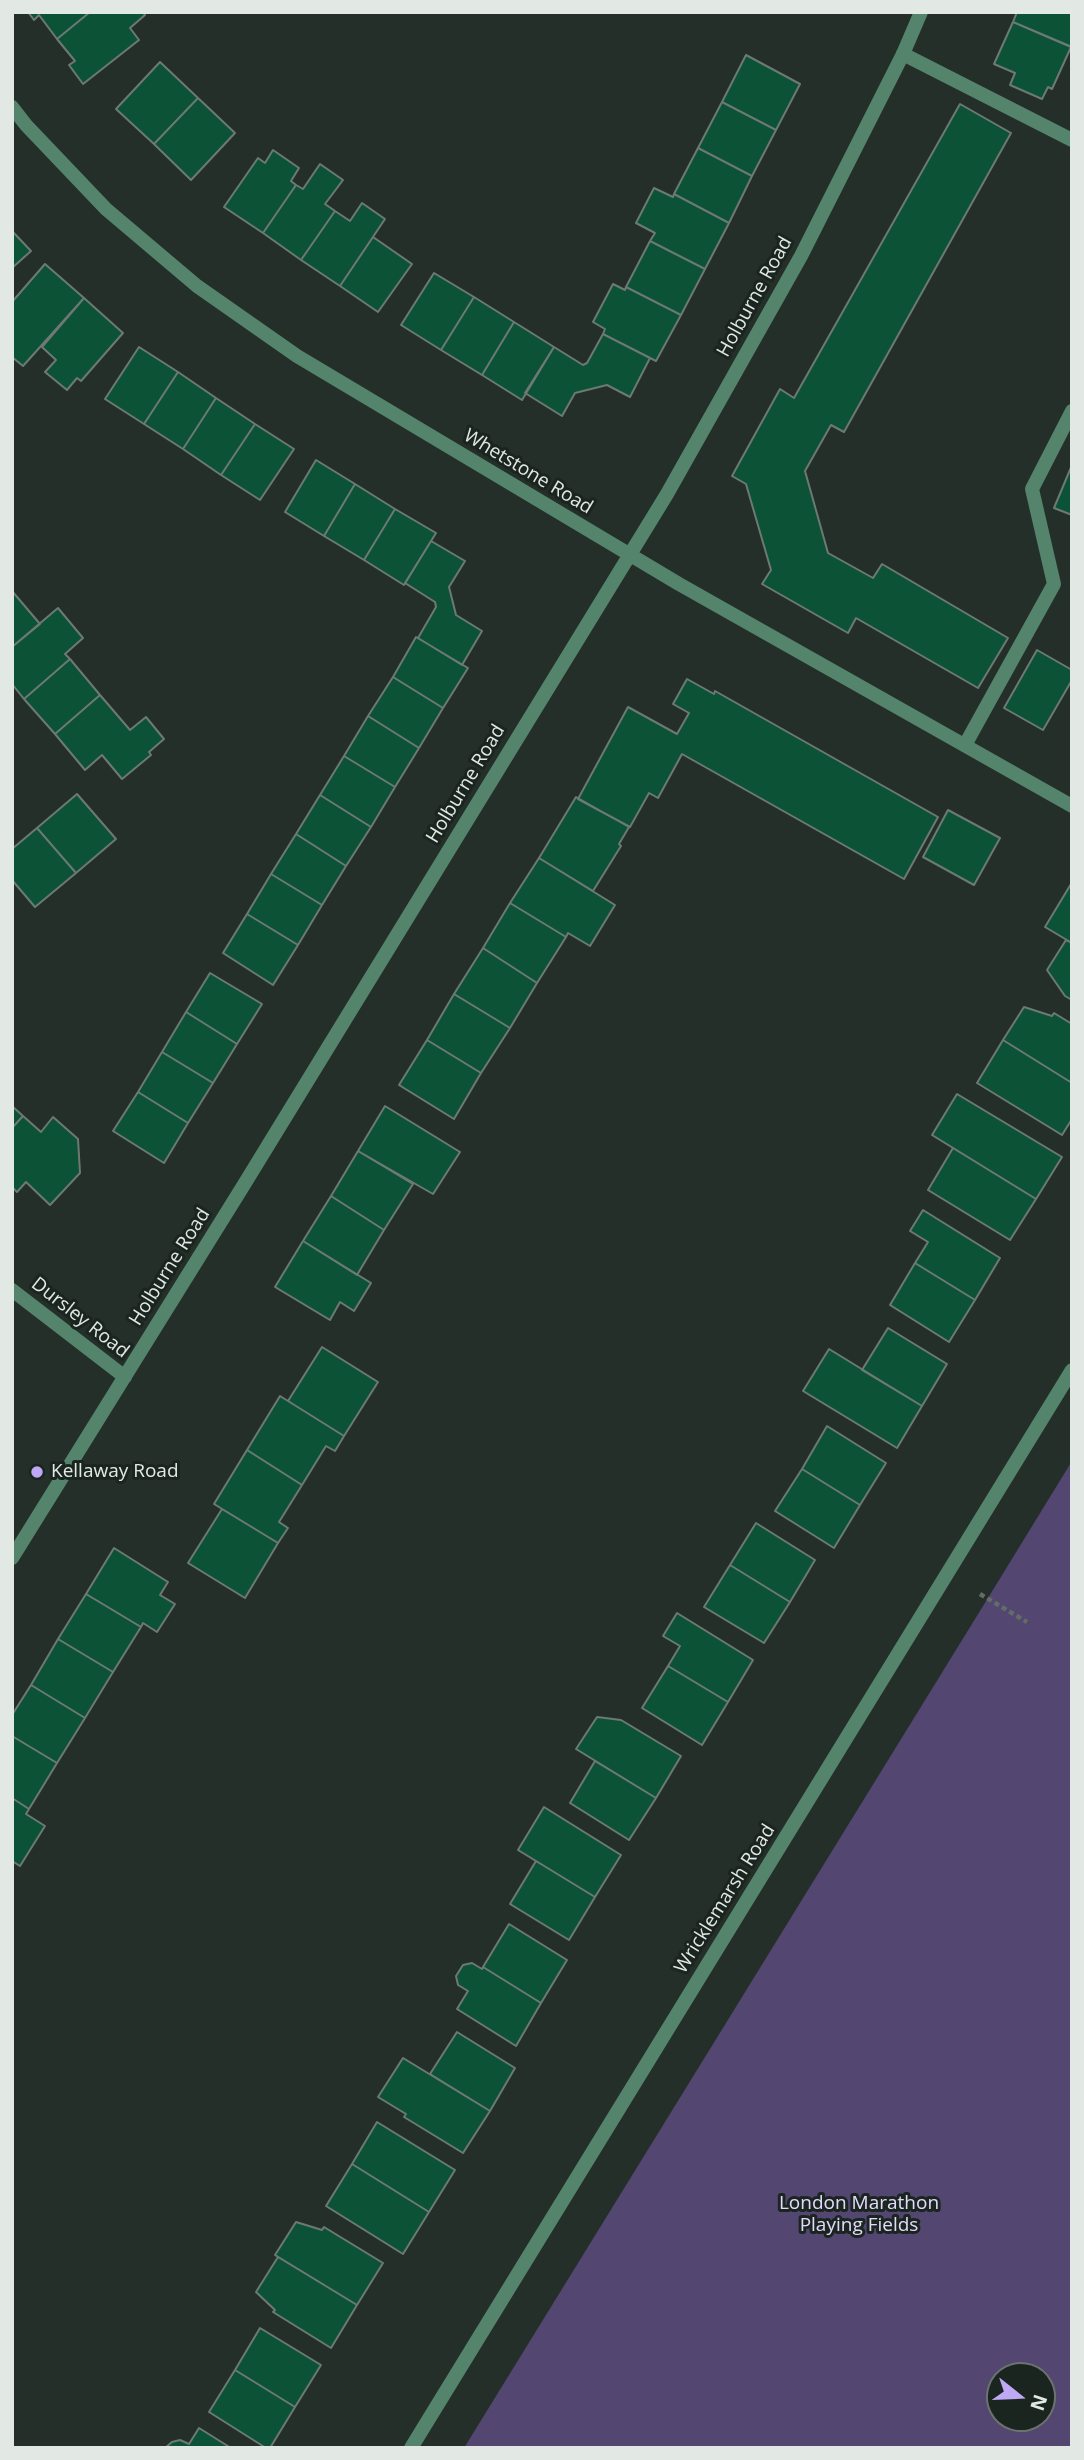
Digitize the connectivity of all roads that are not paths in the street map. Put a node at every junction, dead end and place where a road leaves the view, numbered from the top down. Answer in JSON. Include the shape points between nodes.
{"nodes":[{"id":1,"x":921,"y":12,"type":"edge"},
{"id":2,"x":903,"y":54,"type":"junction"},
{"id":3,"x":12,"y":107,"type":"edge"},
{"id":4,"x":1072,"y":141,"type":"edge"},
{"id":5,"x":1072,"y":411,"type":"edge"},
{"id":6,"x":630,"y":554,"type":"junction"},
{"id":7,"x":965,"y":746,"type":"junction"},
{"id":8,"x":1072,"y":806,"type":"edge"},
{"id":9,"x":12,"y":1290,"type":"edge"},
{"id":10,"x":1072,"y":1370,"type":"edge"},
{"id":11,"x":125,"y":1377,"type":"junction"},
{"id":12,"x":12,"y":1558,"type":"edge"},
{"id":13,"x":411,"y":2448,"type":"edge"}],
"edges":[{"from":1,"to":2,"type":"street","name":"Holburne Road"},
{"from":2,"to":4,"type":"street"},
{"from":2,"to":6,"type":"street","name":"Holburne Road","via":[[801,257]]},
{"from":3,"to":6,"type":"street","name":"Whetstone Road","via":[[106,209],[197,286],[297,356]]},
{"from":5,"to":7,"type":"street","via":[[1032,489],[1054,584]]},
{"from":6,"to":7,"type":"street","name":"Whetstone Road"},
{"from":6,"to":11,"type":"street","name":"Holburne Road"},
{"from":7,"to":8,"type":"street","name":"Whetstone Road"},
{"from":9,"to":11,"type":"street","name":"Dursley Road"},
{"from":10,"to":13,"type":"street","name":"Wricklemarsh Road"},
{"from":11,"to":12,"type":"street","name":"Holburne Road"}]}
